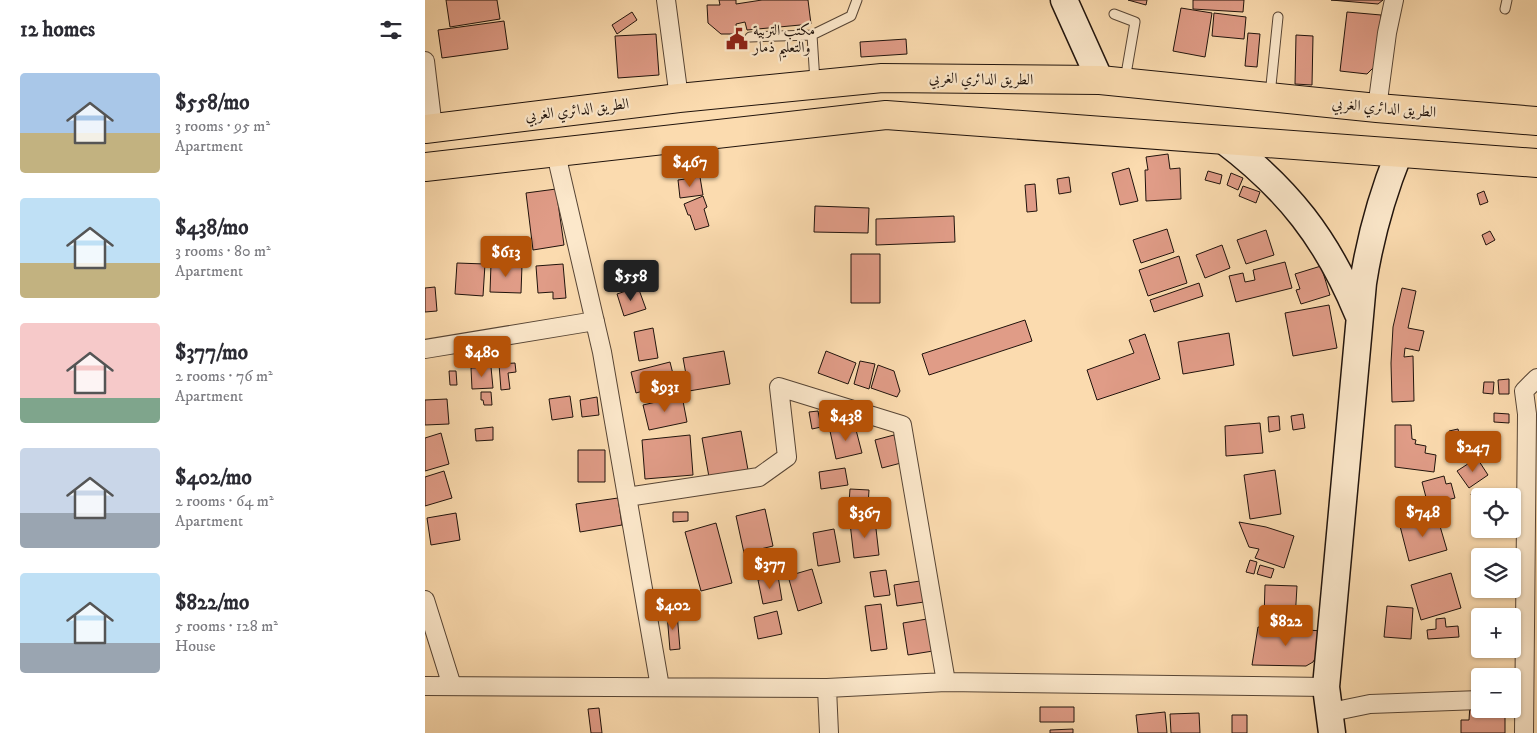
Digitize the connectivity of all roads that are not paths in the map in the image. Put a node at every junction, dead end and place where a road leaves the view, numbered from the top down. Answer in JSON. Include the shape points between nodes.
{"nodes":[{"id":1,"x":666,"y":0,"type":"edge"},
{"id":2,"x":857,"y":0,"type":"edge"},
{"id":3,"x":1064,"y":0,"type":"edge"},
{"id":4,"x":1395,"y":0,"type":"edge"},
{"id":5,"x":1114,"y":14,"type":"dead end"},
{"id":6,"x":1278,"y":17,"type":"dead end"},
{"id":7,"x":812,"y":35,"type":"junction"},
{"id":8,"x":750,"y":37,"type":"dead end"},
{"id":9,"x":425,"y":61,"type":"edge"},
{"id":10,"x":1112,"y":81,"type":"junction"},
{"id":11,"x":816,"y":85,"type":"junction"},
{"id":12,"x":679,"y":98,"type":"junction"},
{"id":13,"x":1269,"y":98,"type":"junction"},
{"id":14,"x":1377,"y":108,"type":"junction"},
{"id":15,"x":1537,"y":121,"type":"edge"},
{"id":16,"x":429,"y":128,"type":"edge"},
{"id":17,"x":1223,"y":140,"type":"junction"},
{"id":18,"x":1399,"y":153,"type":"junction"},
{"id":19,"x":556,"y":154,"type":"junction"},
{"id":20,"x":1537,"y":163,"type":"edge"},
{"id":21,"x":425,"y":168,"type":"edge"},
{"id":22,"x":1360,"y":317,"type":"junction"},
{"id":23,"x":595,"y":321,"type":"junction"},
{"id":24,"x":425,"y":349,"type":"edge"},
{"id":25,"x":1537,"y":378,"type":"edge"},
{"id":26,"x":627,"y":497,"type":"junction"},
{"id":27,"x":425,"y":600,"type":"edge"},
{"id":28,"x":1520,"y":668,"type":"edge"},
{"id":29,"x":946,"y":682,"type":"junction"},
{"id":30,"x":425,"y":686,"type":"edge"},
{"id":31,"x":452,"y":686,"type":"junction"},
{"id":32,"x":660,"y":687,"type":"junction"},
{"id":33,"x":827,"y":688,"type":"junction"},
{"id":34,"x":1471,"y":700,"type":"edge"},
{"id":35,"x":1330,"y":711,"type":"edge"},
{"id":36,"x":1521,"y":713,"type":"edge"},
{"id":37,"x":829,"y":733,"type":"edge"},
{"id":38,"x":1524,"y":733,"type":"edge"}],
"edges":[{"from":1,"to":12,"type":"street"},
{"from":2,"to":7,"type":"lane","via":[[851,16]]},
{"from":3,"to":10,"type":"street"},
{"from":4,"to":14,"type":"street"},
{"from":5,"to":10,"type":"lane","via":[[1135,22]]},
{"from":6,"to":13,"type":"lane"},
{"from":7,"to":8,"type":"lane"},
{"from":7,"to":11,"type":"lane"},
{"from":9,"to":16,"type":"street"},
{"from":10,"to":11,"type":"main road","name":"الطريق الدائري الغربي","via":[[882,78]]},
{"from":10,"to":13,"type":"main road","name":"الطريق الدائري الغربي"},
{"from":11,"to":12,"type":"main road","name":"الطريق الدائري الغربي"},
{"from":12,"to":16,"type":"main road","name":"الطريق الدائري الغربي"},
{"from":13,"to":14,"type":"main road","name":"الطريق الدائري الغربي"},
{"from":14,"to":15,"type":"main road","name":"الطريق الدائري الغربي"},
{"from":17,"to":18,"type":"main road"},
{"from":17,"to":19,"type":"main road","via":[[886,115]]},
{"from":17,"to":22,"type":"street","via":[[1273,182],[1305,218],[1332,258]]},
{"from":18,"to":20,"type":"main road"},
{"from":18,"to":22,"type":"street","via":[[1386,184],[1368,250]]},
{"from":19,"to":21,"type":"main road"},
{"from":19,"to":23,"type":"street"},
{"from":22,"to":35,"type":"street"},
{"from":23,"to":24,"type":"street"},
{"from":23,"to":26,"type":"street"},
{"from":25,"to":28,"type":"street","via":[[1524,391],[1527,414]]},
{"from":26,"to":29,"type":"street","via":[[759,477],[787,457],[779,387],[902,425]]},
{"from":26,"to":32,"type":"street"},
{"from":27,"to":31,"type":"street"},
{"from":29,"to":33,"type":"street"},
{"from":29,"to":35,"type":"street"},
{"from":30,"to":31,"type":"street"},
{"from":31,"to":32,"type":"street"},
{"from":32,"to":33,"type":"street"},
{"from":33,"to":37,"type":"street"},
{"from":34,"to":35,"type":"street","via":[[1370,704]]},
{"from":36,"to":38,"type":"street"}]}
